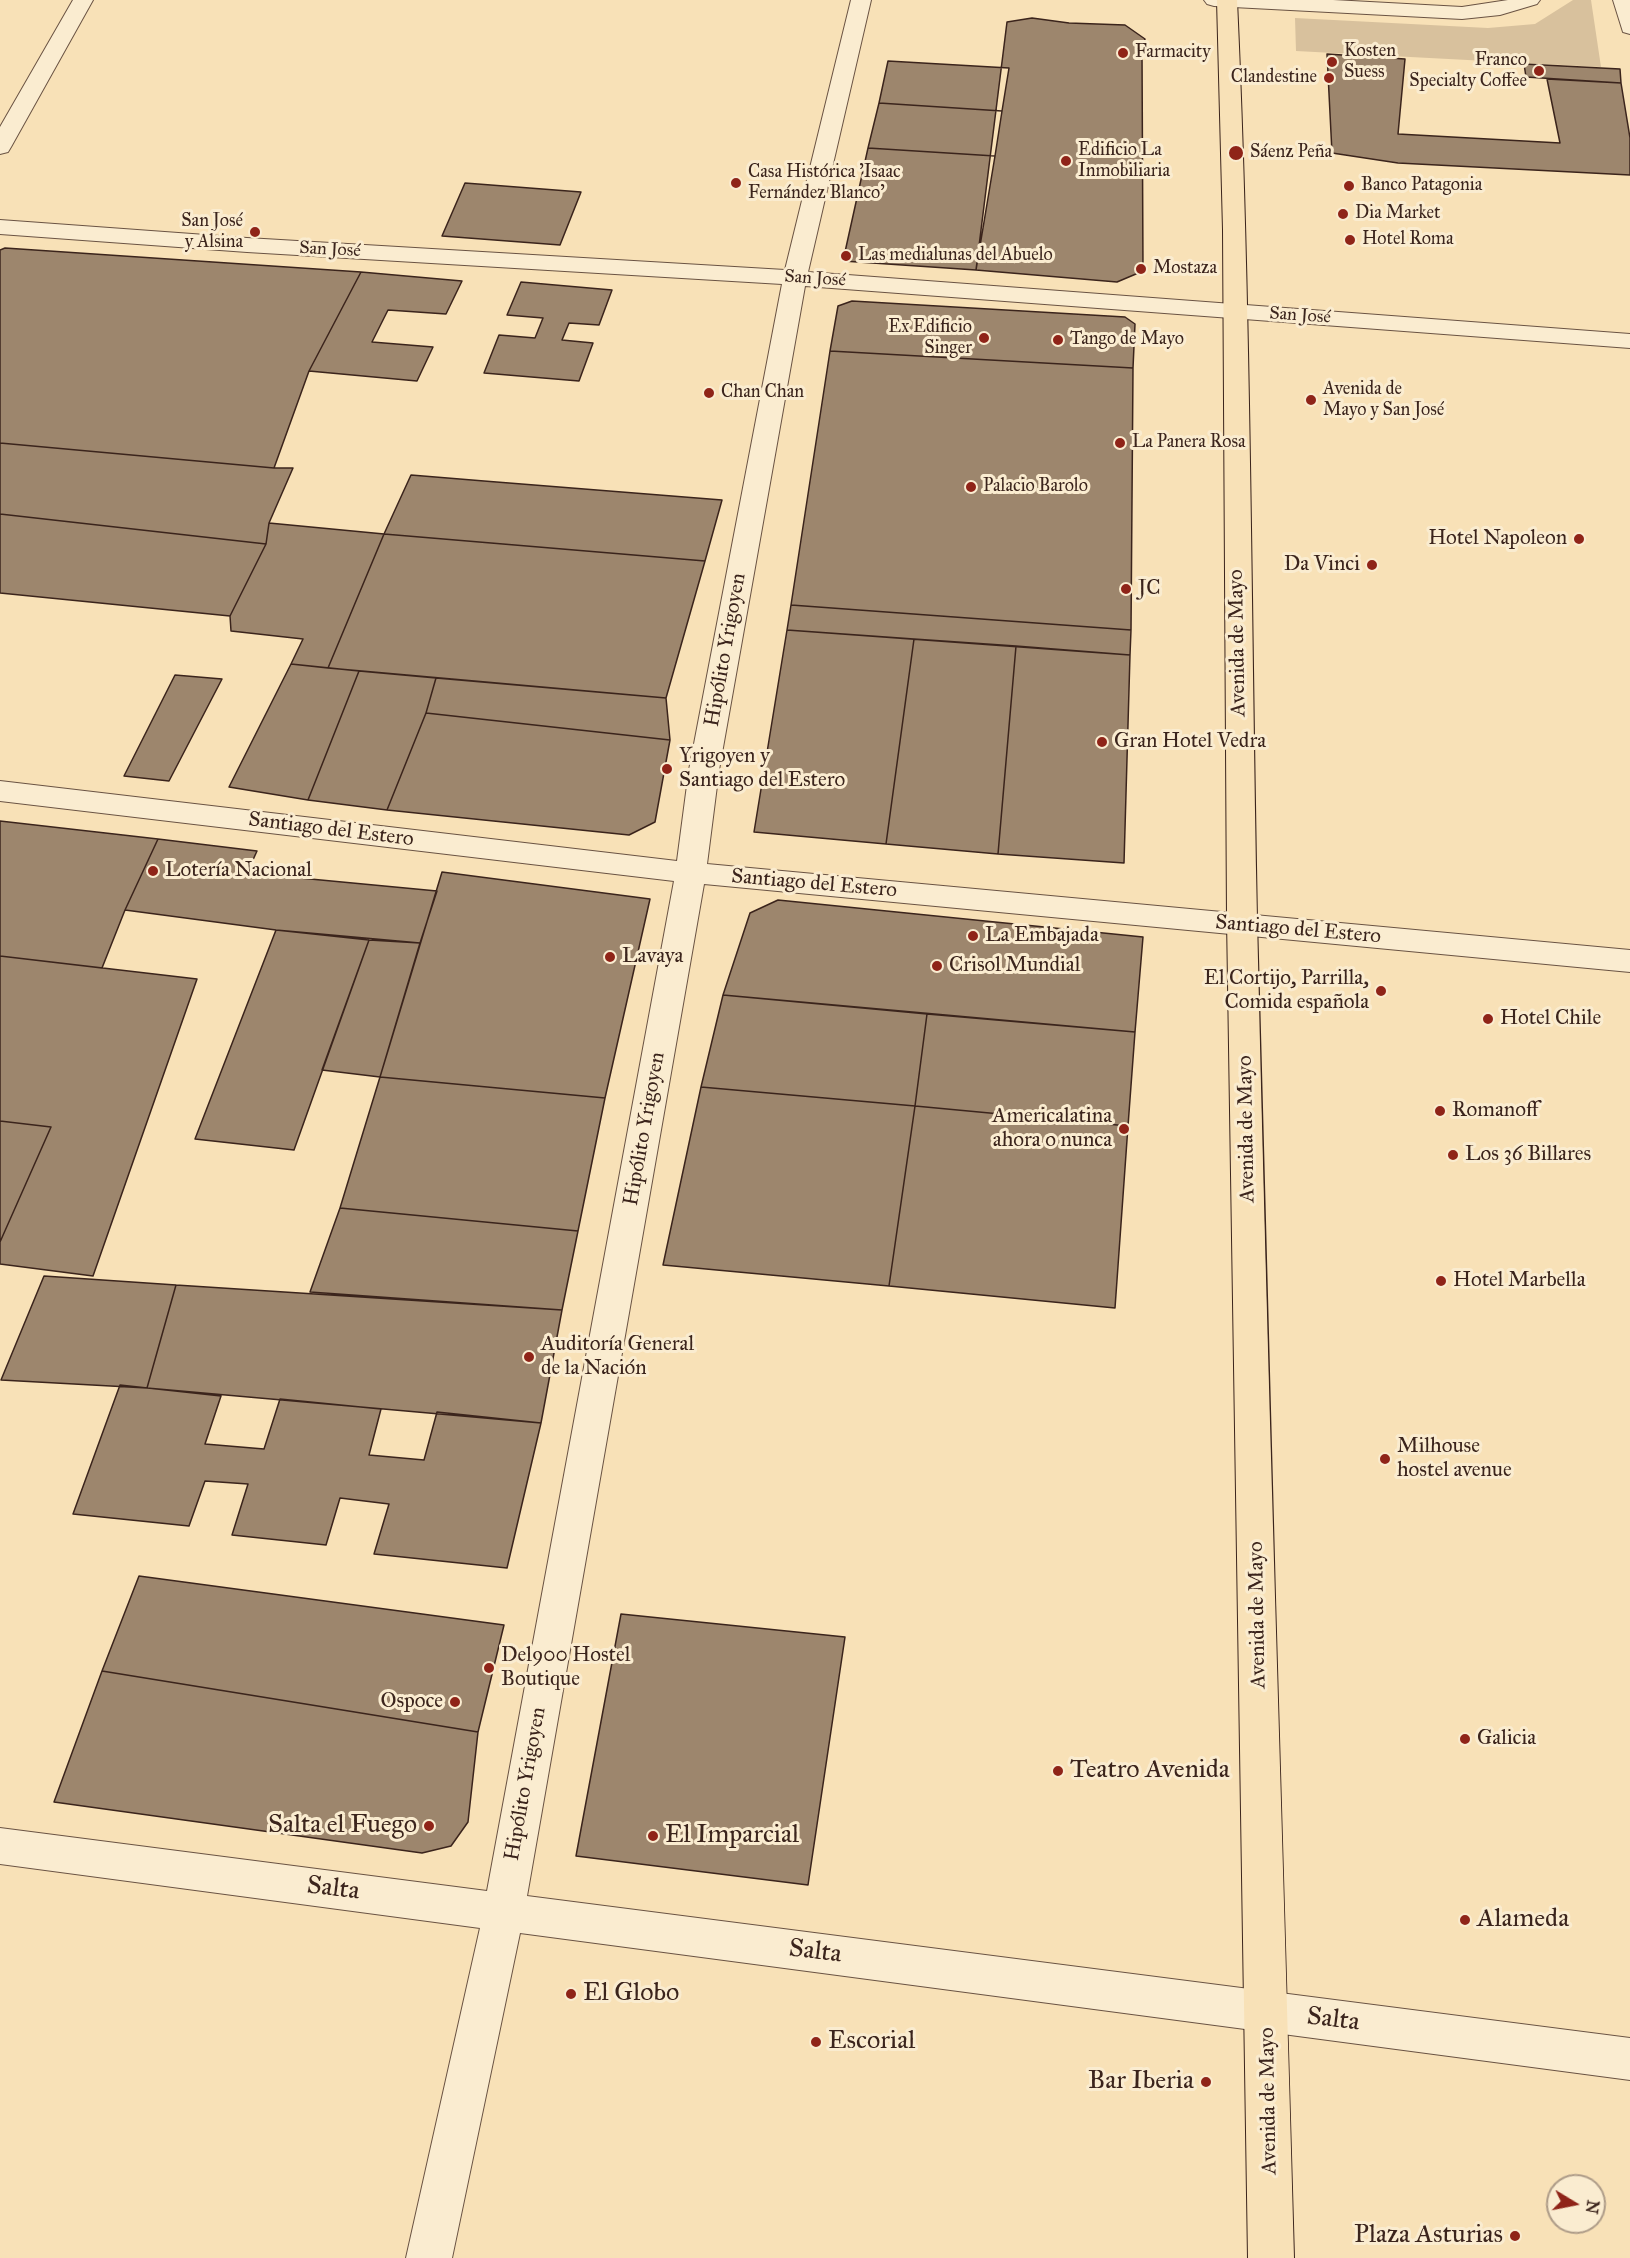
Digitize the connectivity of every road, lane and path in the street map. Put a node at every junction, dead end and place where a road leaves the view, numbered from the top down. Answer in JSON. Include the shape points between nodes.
{"nodes":[{"id":1,"x":83,"y":0,"type":"edge"},
{"id":2,"x":861,"y":0,"type":"edge"},
{"id":3,"x":1223,"y":0,"type":"edge"},
{"id":4,"x":1530,"y":0,"type":"edge"},
{"id":5,"x":1623,"y":0,"type":"edge"},
{"id":6,"x":1630,"y":28,"type":"edge"},
{"id":7,"x":0,"y":147,"type":"edge"},
{"id":8,"x":0,"y":228,"type":"edge"},
{"id":9,"x":795,"y":278,"type":"junction"},
{"id":10,"x":1238,"y":311,"type":"junction"},
{"id":11,"x":1630,"y":341,"type":"edge"},
{"id":12,"x":0,"y":792,"type":"edge"},
{"id":13,"x":691,"y":873,"type":"junction"},
{"id":14,"x":1242,"y":925,"type":"junction"},
{"id":15,"x":1630,"y":961,"type":"edge"},
{"id":16,"x":0,"y":1846,"type":"edge"},
{"id":17,"x":504,"y":1911,"type":"junction"},
{"id":18,"x":1267,"y":2011,"type":"junction"},
{"id":19,"x":1630,"y":2059,"type":"edge"},
{"id":20,"x":429,"y":2258,"type":"edge"},
{"id":21,"x":1271,"y":2258,"type":"edge"}],
"edges":[{"from":1,"to":7,"type":"street"},
{"from":2,"to":9,"type":"street","name":"Hipólito Yrigoyen"},
{"from":3,"to":4,"type":"street","via":[[1462,13],[1500,9]]},
{"from":3,"to":10,"type":"main road","name":"Avenida de Mayo"},
{"from":5,"to":6,"type":"street"},
{"from":8,"to":9,"type":"street","name":"San José"},
{"from":9,"to":10,"type":"street","name":"San José"},
{"from":9,"to":13,"type":"street","name":"Hipólito Yrigoyen","via":[[704,770]]},
{"from":10,"to":11,"type":"street","name":"San José"},
{"from":10,"to":14,"type":"main road","name":"Avenida de Mayo","via":[[1236,504]]},
{"from":12,"to":13,"type":"street","name":"Santiago del Estero"},
{"from":13,"to":14,"type":"street","name":"Santiago del Estero"},
{"from":13,"to":17,"type":"street","name":"Hipólito Yrigoyen"},
{"from":14,"to":15,"type":"street","name":"Santiago del Estero"},
{"from":14,"to":18,"type":"main road","name":"Avenida de Mayo"},
{"from":16,"to":17,"type":"street","name":"Salta"},
{"from":17,"to":18,"type":"street","name":"Salta"},
{"from":17,"to":20,"type":"street","name":"Hipólito Yrigoyen"},
{"from":18,"to":19,"type":"street","name":"Salta"},
{"from":18,"to":21,"type":"main road","name":"Avenida de Mayo"}]}
